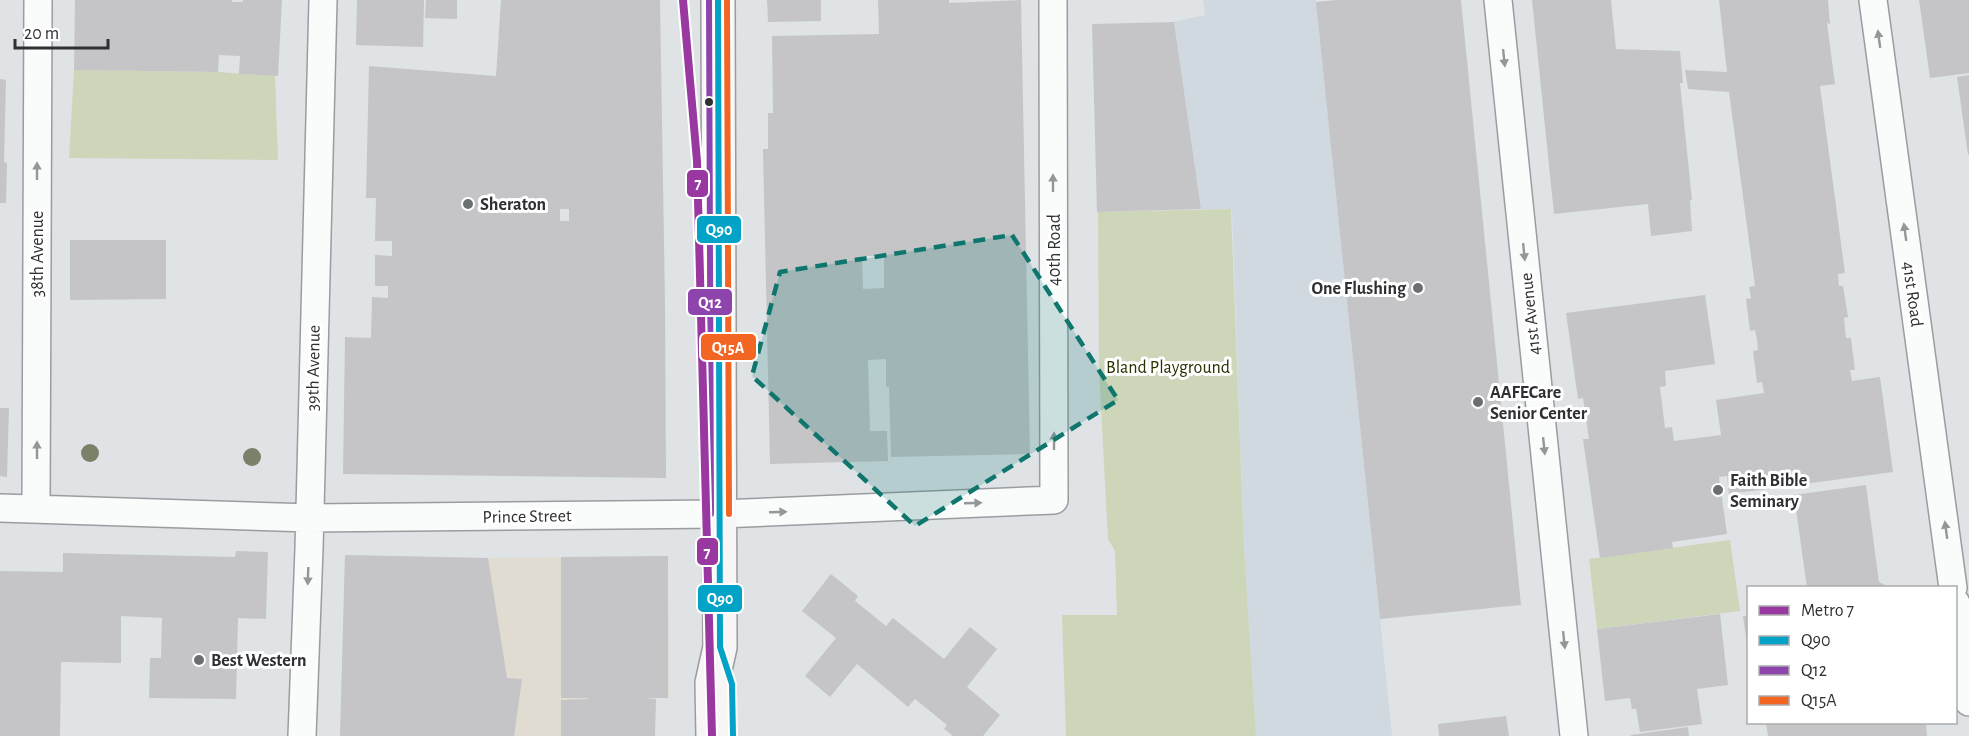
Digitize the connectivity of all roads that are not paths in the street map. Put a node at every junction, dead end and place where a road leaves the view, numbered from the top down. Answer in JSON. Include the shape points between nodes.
{"nodes":[{"id":1,"x":38,"y":0,"type":"edge"},
{"id":2,"x":323,"y":0,"type":"edge"},
{"id":3,"x":718,"y":0,"type":"edge"},
{"id":4,"x":1053,"y":0,"type":"edge"},
{"id":5,"x":1498,"y":0,"type":"edge"},
{"id":6,"x":1874,"y":0,"type":"edge"},
{"id":7,"x":1054,"y":500,"type":"joint"},
{"id":8,"x":0,"y":508,"type":"edge"},
{"id":9,"x":36,"y":508,"type":"junction"},
{"id":10,"x":720,"y":514,"type":"junction"},
{"id":11,"x":310,"y":518,"type":"junction"},
{"id":12,"x":1953,"y":586,"type":"edge"},
{"id":13,"x":1957,"y":611,"type":"edge"},
{"id":14,"x":720,"y":647,"type":"junction"},
{"id":15,"x":1969,"y":702,"type":"edge"},
{"id":16,"x":302,"y":736,"type":"edge"},
{"id":17,"x":713,"y":736,"type":"edge"},
{"id":18,"x":733,"y":736,"type":"edge"},
{"id":19,"x":1574,"y":736,"type":"edge"}],
"edges":[{"from":9,"to":1,"type":"street","name":"38th Avenue","one_way":true},
{"from":2,"to":11,"type":"street","name":"39th Avenue"},
{"from":3,"to":10,"type":"main road"},
{"from":7,"to":4,"type":"street","name":"40th Road","one_way":true},
{"from":5,"to":19,"type":"street","name":"41st Avenue","one_way":true},
{"from":12,"to":6,"type":"street","name":"41st Road","one_way":true},
{"from":10,"to":7,"type":"street","name":"Prince Street","one_way":true},
{"from":8,"to":9,"type":"street","name":"Prince Street"},
{"from":9,"to":11,"type":"street","name":"Prince Street"},
{"from":10,"to":11,"type":"street","name":"Prince Street"},
{"from":10,"to":14,"type":"main road"},
{"from":11,"to":16,"type":"street","name":"39th Avenue","one_way":true},
{"from":13,"to":15,"type":"street"},
{"from":14,"to":17,"type":"main road","via":[[712,683]]},
{"from":14,"to":18,"type":"main road","via":[[732,684]]}]}
